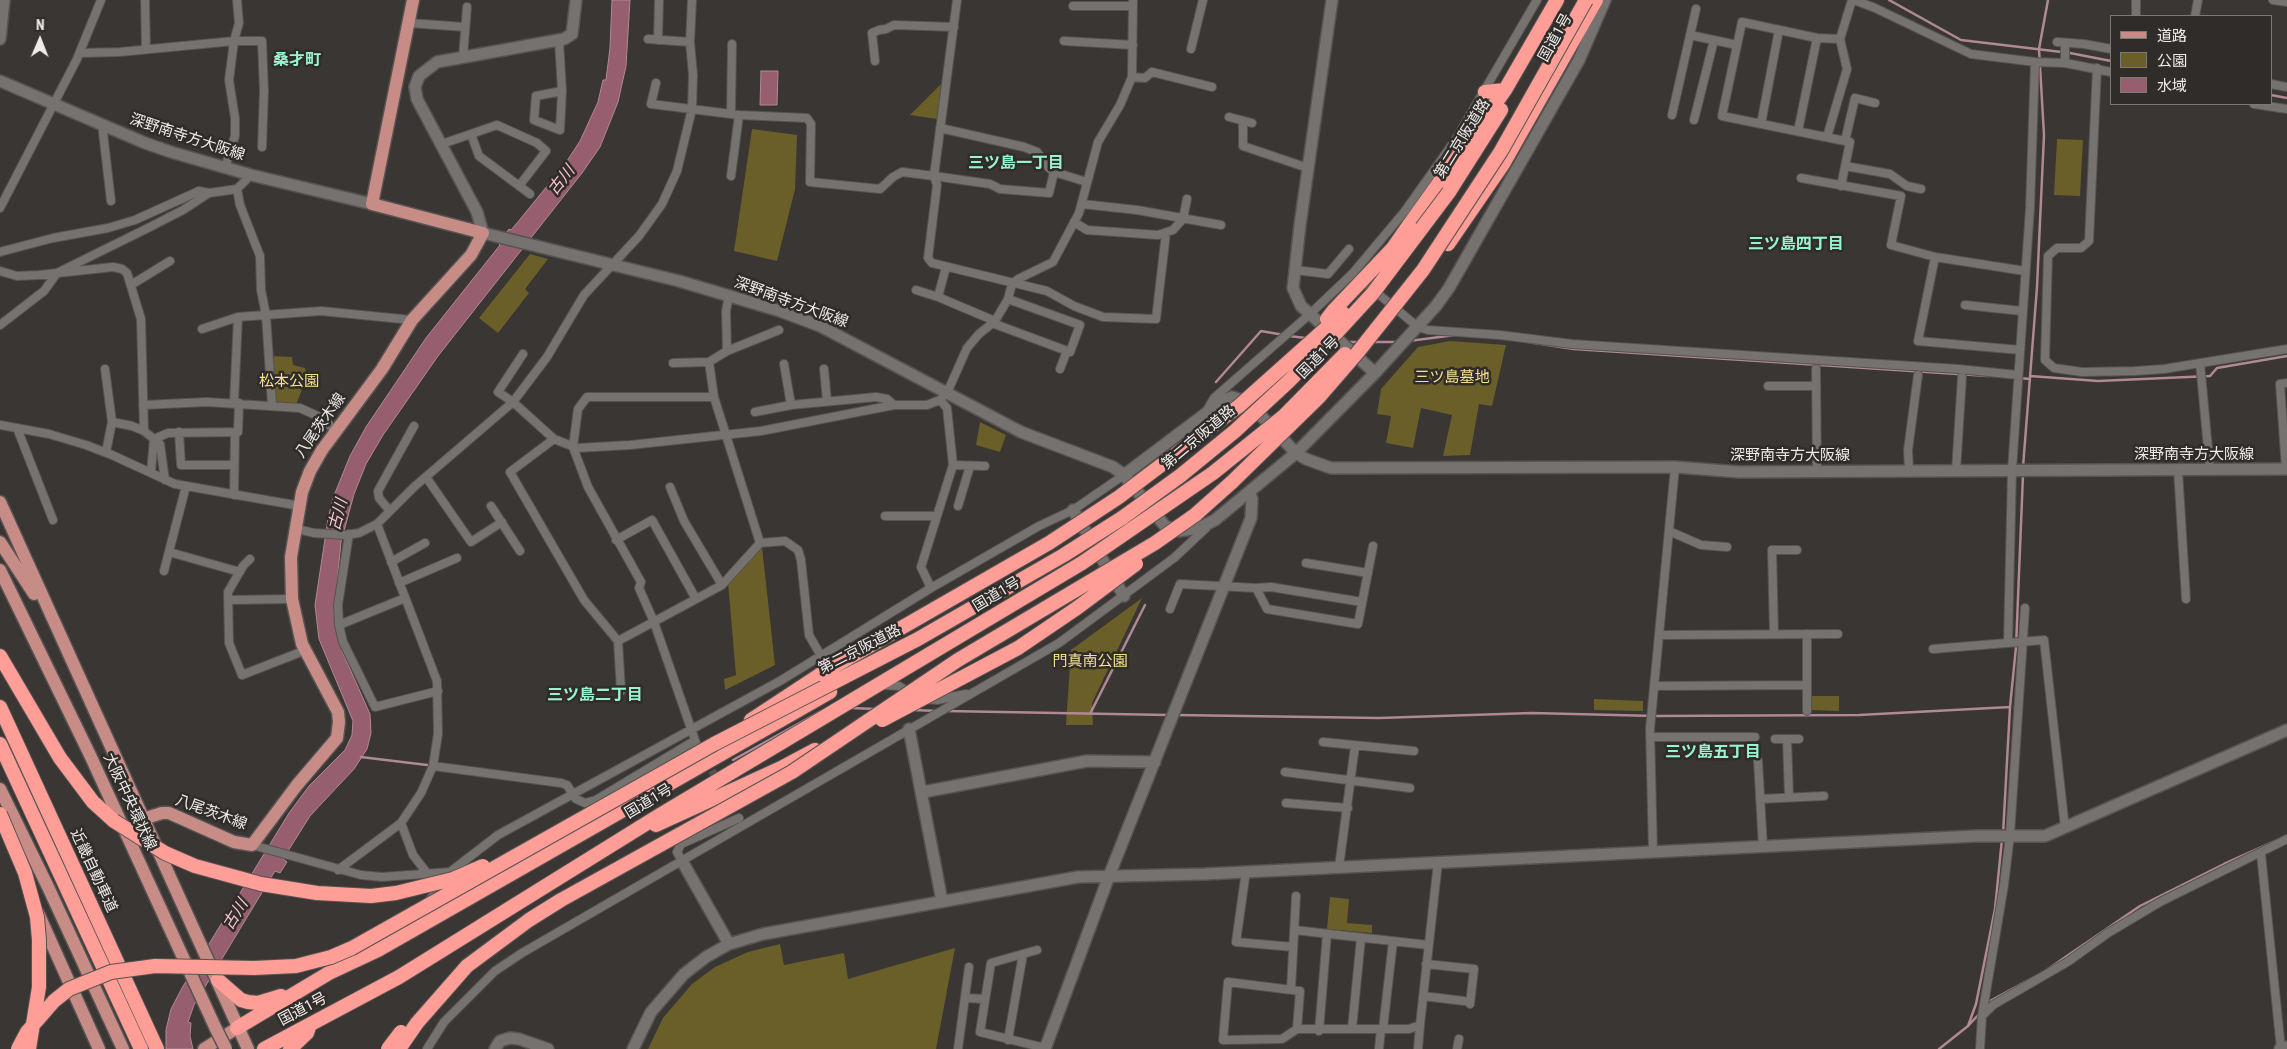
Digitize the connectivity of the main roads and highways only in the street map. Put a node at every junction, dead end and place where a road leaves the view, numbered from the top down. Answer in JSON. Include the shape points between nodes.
{"nodes":[{"id":1,"x":413,"y":0,"type":"edge"},
{"id":2,"x":1558,"y":0,"type":"edge"},
{"id":3,"x":1565,"y":0,"type":"edge"},
{"id":4,"x":1586,"y":0,"type":"edge"},
{"id":5,"x":1596,"y":0,"type":"edge"},
{"id":6,"x":1505,"y":90,"type":"junction"},
{"id":7,"x":1485,"y":92,"type":"road end"},
{"id":8,"x":1449,"y":192,"type":"junction"},
{"id":9,"x":0,"y":502,"type":"edge"},
{"id":10,"x":1195,"y":515,"type":"junction"},
{"id":11,"x":0,"y":542,"type":"edge"},
{"id":12,"x":1079,"y":558,"type":"junction"},
{"id":13,"x":0,"y":570,"type":"edge"},
{"id":14,"x":55,"y":625,"type":"junction"},
{"id":15,"x":0,"y":656,"type":"edge"},
{"id":16,"x":0,"y":707,"type":"edge"},
{"id":17,"x":0,"y":744,"type":"edge"},
{"id":18,"x":692,"y":768,"type":"junction"},
{"id":19,"x":0,"y":789,"type":"edge"},
{"id":20,"x":609,"y":804,"type":"junction"},
{"id":21,"x":0,"y":814,"type":"edge"},
{"id":22,"x":144,"y":819,"type":"junction"},
{"id":23,"x":0,"y":831,"type":"edge"},
{"id":24,"x":627,"y":835,"type":"junction"},
{"id":25,"x":467,"y":966,"type":"junction"},
{"id":26,"x":217,"y":978,"type":"junction"},
{"id":27,"x":300,"y":990,"type":"junction"},
{"id":28,"x":88,"y":1022,"type":"junction"},
{"id":29,"x":310,"y":1024,"type":"junction"},
{"id":30,"x":237,"y":1028,"type":"junction"},
{"id":31,"x":18,"y":1049,"type":"edge"},
{"id":32,"x":29,"y":1049,"type":"edge"},
{"id":33,"x":91,"y":1049,"type":"edge"},
{"id":34,"x":99,"y":1049,"type":"edge"},
{"id":35,"x":123,"y":1049,"type":"edge"},
{"id":36,"x":141,"y":1049,"type":"edge"},
{"id":37,"x":157,"y":1049,"type":"edge"},
{"id":38,"x":204,"y":1049,"type":"edge"},
{"id":39,"x":226,"y":1049,"type":"edge"},
{"id":40,"x":248,"y":1049,"type":"edge"},
{"id":41,"x":264,"y":1049,"type":"edge"},
{"id":42,"x":290,"y":1049,"type":"edge"},
{"id":43,"x":388,"y":1049,"type":"edge"},
{"id":44,"x":399,"y":1049,"type":"edge"}],
"edges":[{"from":1,"to":22,"type":"main road","name":"八尾茨木線","via":[[372,204],[483,233],[471,255],[412,320],[382,369],[310,470],[291,557],[292,599],[302,644],[338,712],[337,738],[297,785],[255,845],[234,842],[169,813]]},
{"from":2,"to":6,"type":"highway","name":"国道1号"},
{"from":3,"to":8,"type":"highway","name":"第二京阪道路"},
{"from":4,"to":10,"type":"highway","bridge":true,"via":[[1501,150],[1423,270],[1319,397]]},
{"from":5,"to":12,"type":"highway","name":"国道1号","bridge":true,"via":[[1502,164],[1448,244],[1393,306],[1284,416],[1213,474]]},
{"from":6,"to":7,"type":"highway"},
{"from":6,"to":12,"type":"highway","name":"国道1号","bridge":true,"via":[[1393,248],[1358,276],[1282,383],[1234,436],[1183,480]]},
{"from":8,"to":18,"type":"highway","bridge":true,"via":[[1366,290],[1328,328],[1239,406],[1168,461],[1048,543],[821,674],[753,718]]},
{"from":8,"to":20,"type":"highway","name":"第二京阪道路","bridge":true,"via":[[1402,255],[1339,330],[1235,431],[1180,476],[1122,518],[995,595],[714,744]]},
{"from":9,"to":14,"type":"main road"},
{"from":10,"to":24,"type":"highway","bridge":true,"via":[[1092,598],[1018,648],[934,694],[783,767],[663,823]]},
{"from":10,"to":25,"type":"highway","bridge":true,"via":[[1148,548],[958,660],[792,772],[536,915]]},
{"from":11,"to":14,"type":"main road"},
{"from":12,"to":18,"type":"highway","name":"国道1号"},
{"from":12,"to":24,"type":"highway","name":"国道1号","via":[[1003,612],[875,685]]},
{"from":13,"to":39,"type":"main road","name":"大阪中央環状線","bridge":true},
{"from":14,"to":22,"type":"main road"},
{"from":15,"to":20,"type":"highway","bridge":true,"via":[[60,758],[94,802],[114,821],[165,853],[195,866],[261,884],[345,896],[371,896],[422,888],[486,865]]},
{"from":16,"to":37,"type":"highway","name":"近畿自動車道"},
{"from":17,"to":36,"type":"highway","name":"近畿自動車道"},
{"from":18,"to":27,"type":"highway","name":"国道1号","via":[[409,932]]},
{"from":19,"to":35,"type":"main road"},
{"from":20,"to":31,"type":"highway","bridge":true,"via":[[377,935],[331,957],[285,967],[131,968],[90,978],[54,1001],[27,1032]]},
{"from":21,"to":32,"type":"highway","bridge":true,"via":[[25,873],[37,918],[39,987]]},
{"from":22,"to":26,"type":"main road"},
{"from":23,"to":28,"type":"main road"},
{"from":24,"to":29,"type":"highway","name":"国道1号","via":[[399,977]]},
{"from":25,"to":43,"type":"highway","bridge":true,"via":[[427,1003]]},
{"from":25,"to":44,"type":"highway","bridge":true},
{"from":26,"to":27,"type":"highway","via":[[234,995],[248,1002],[258,1003]]},
{"from":26,"to":30,"type":"main road","via":[[219,990]]},
{"from":27,"to":30,"type":"highway","name":"国道1号"},
{"from":28,"to":33,"type":"main road"},
{"from":28,"to":34,"type":"main road"},
{"from":29,"to":41,"type":"highway","name":"国道1号"},
{"from":29,"to":42,"type":"highway","via":[[308,1033]]},
{"from":30,"to":38,"type":"main road"},
{"from":30,"to":40,"type":"main road"}]}
